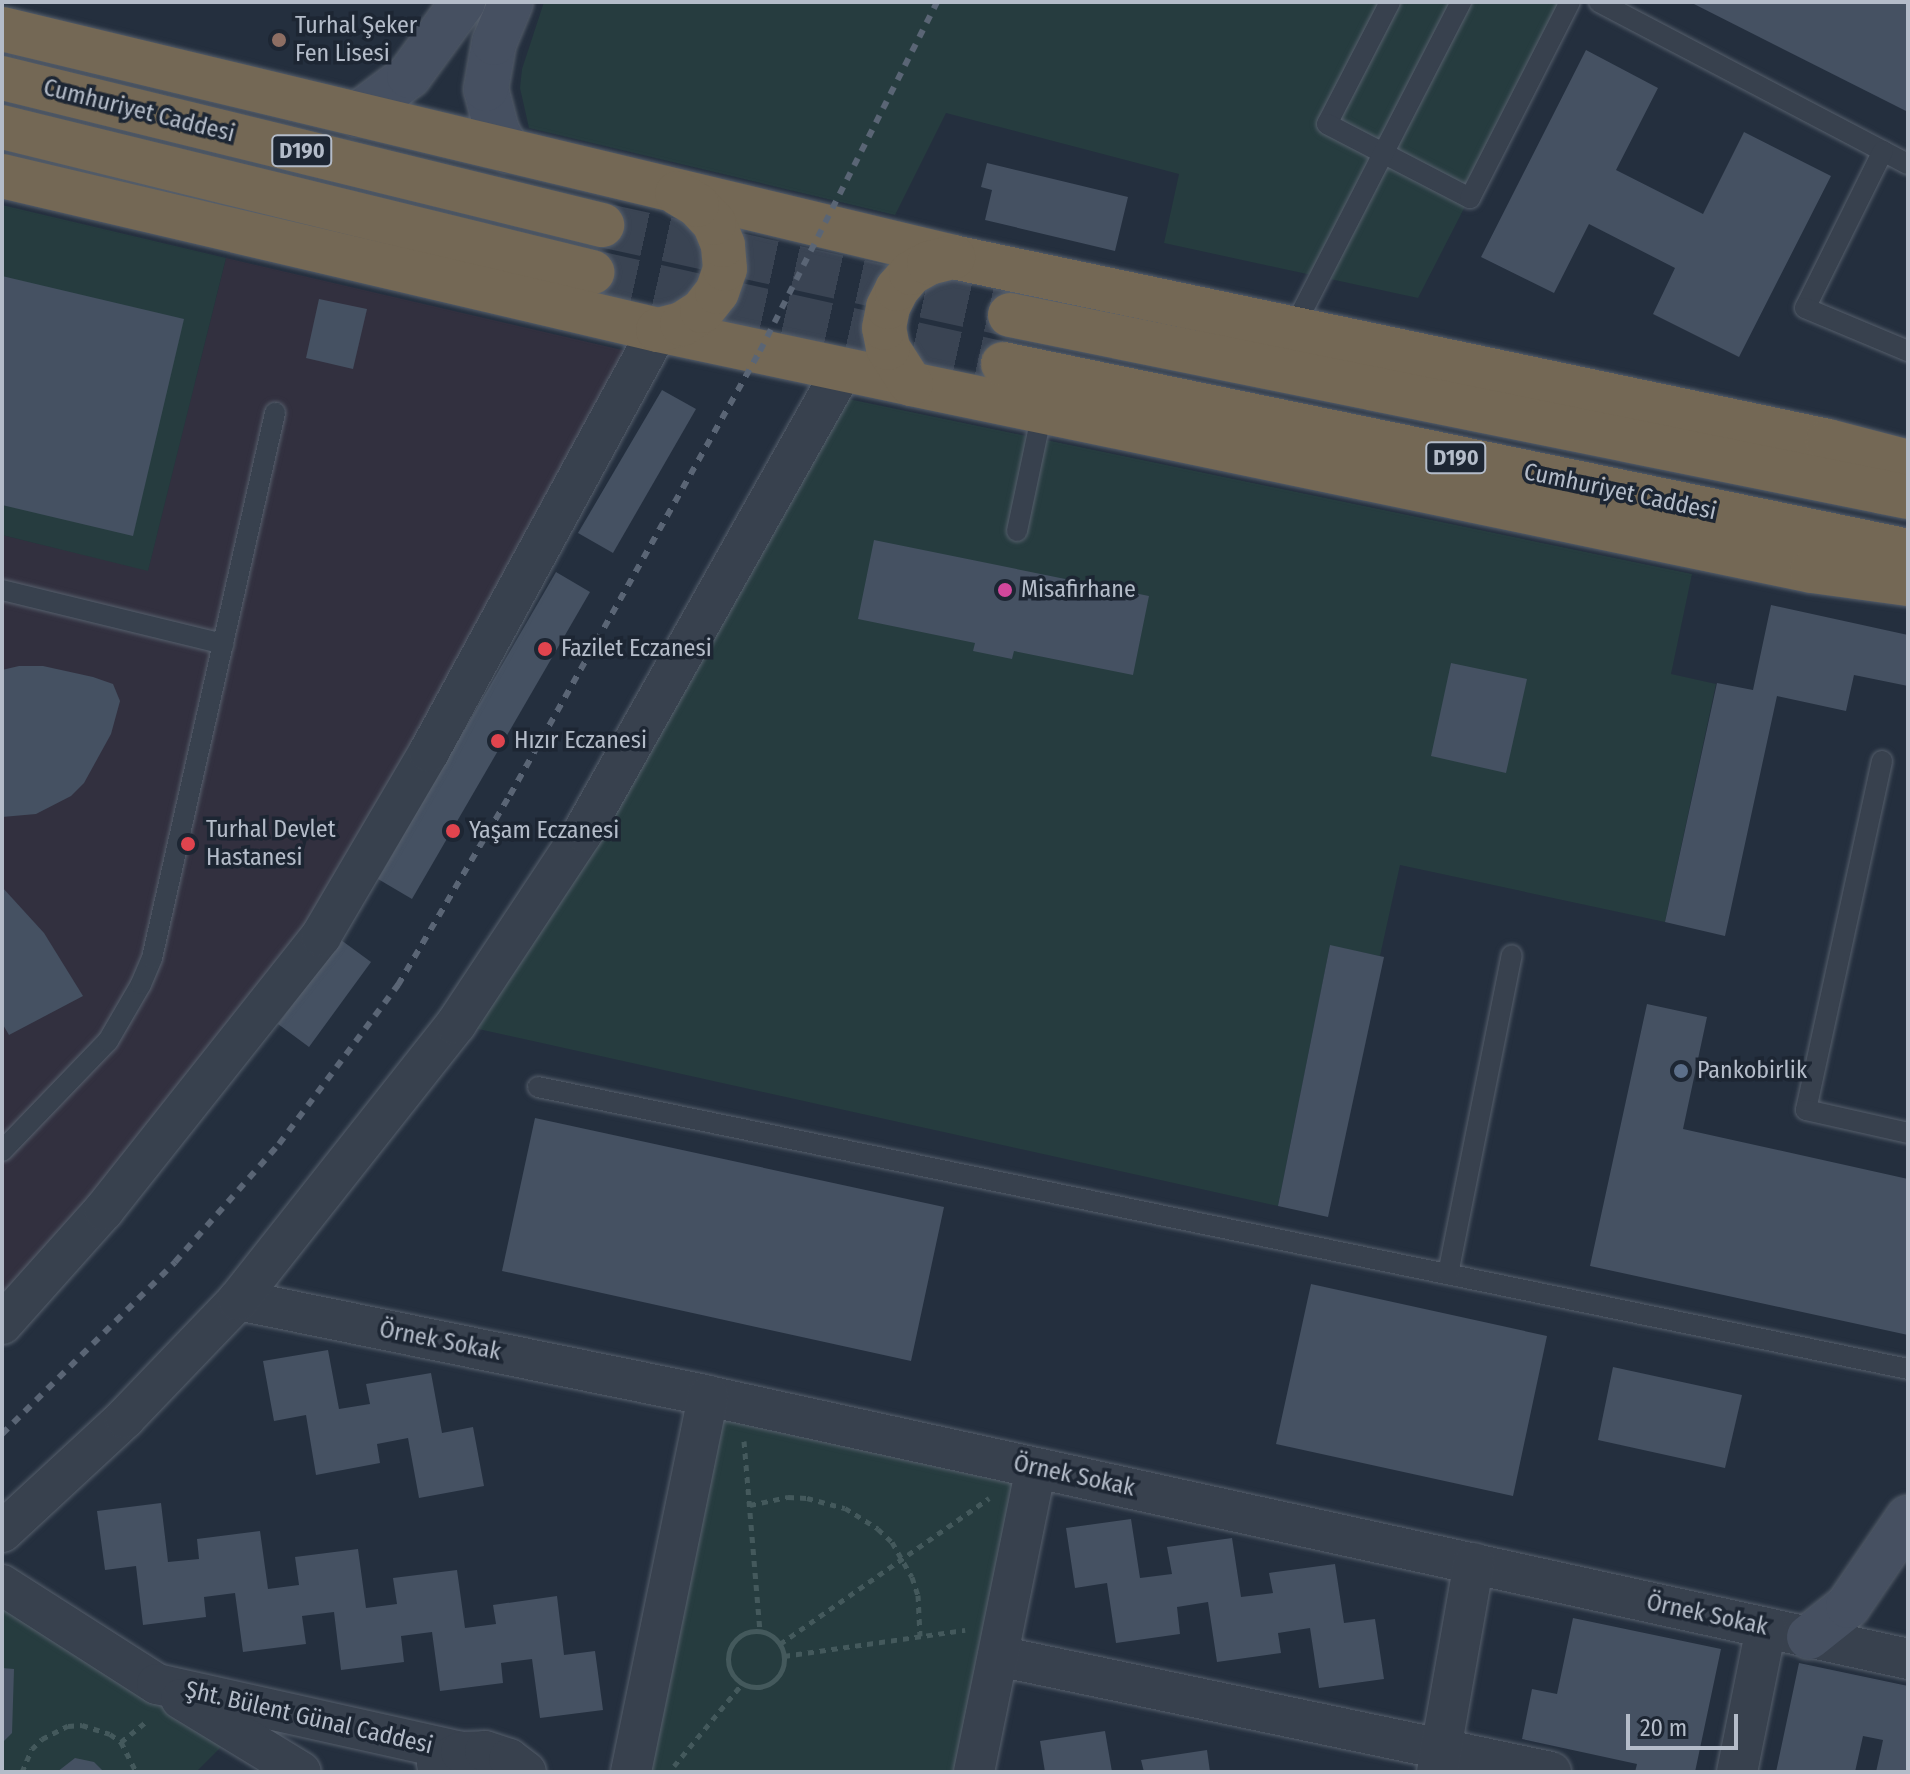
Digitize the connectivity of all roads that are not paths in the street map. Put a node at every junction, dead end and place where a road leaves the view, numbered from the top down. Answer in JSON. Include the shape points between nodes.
{"nodes":[{"id":1,"x":463,"y":2,"type":"edge"},
{"id":2,"x":511,"y":2,"type":"edge"},
{"id":3,"x":1390,"y":2,"type":"edge"},
{"id":4,"x":1461,"y":2,"type":"edge"},
{"id":5,"x":1570,"y":2,"type":"edge"},
{"id":6,"x":1599,"y":2,"type":"edge"},
{"id":7,"x":2,"y":29,"type":"edge"},
{"id":8,"x":2,"y":78,"type":"edge"},
{"id":9,"x":357,"y":115,"type":"junction"},
{"id":10,"x":2,"y":127,"type":"edge"},
{"id":11,"x":508,"y":151,"type":"junction"},
{"id":12,"x":1883,"y":151,"type":"junction"},
{"id":13,"x":1383,"y":153,"type":"junction"},
{"id":14,"x":1908,"y":164,"type":"edge"},
{"id":15,"x":2,"y":176,"type":"edge"},
{"id":16,"x":674,"y":191,"type":"junction"},
{"id":17,"x":602,"y":225,"type":"tunnel mouth"},
{"id":18,"x":953,"y":257,"type":"junction"},
{"id":19,"x":592,"y":272,"type":"tunnel mouth"},
{"id":20,"x":1010,"y":315,"type":"tunnel mouth"},
{"id":21,"x":1293,"y":329,"type":"junction"},
{"id":22,"x":658,"y":330,"type":"junction"},
{"id":23,"x":1908,"y":351,"type":"edge"},
{"id":24,"x":1003,"y":364,"type":"tunnel mouth"},
{"id":25,"x":843,"y":369,"type":"junction"},
{"id":26,"x":911,"y":384,"type":"junction"},
{"id":27,"x":1042,"y":412,"type":"junction"},
{"id":28,"x":275,"y":413,"type":"dead end"},
{"id":29,"x":1908,"y":462,"type":"edge"},
{"id":30,"x":1908,"y":497,"type":"edge"},
{"id":31,"x":1017,"y":531,"type":"dead end"},
{"id":32,"x":1908,"y":551,"type":"edge"},
{"id":33,"x":1908,"y":584,"type":"edge"},
{"id":34,"x":2,"y":590,"type":"edge"},
{"id":35,"x":223,"y":644,"type":"junction"},
{"id":36,"x":1882,"y":761,"type":"dead end"},
{"id":37,"x":1512,"y":955,"type":"dead end"},
{"id":38,"x":538,"y":1087,"type":"dead end"},
{"id":39,"x":1908,"y":1133,"type":"edge"},
{"id":40,"x":2,"y":1151,"type":"edge"},
{"id":41,"x":1448,"y":1274,"type":"junction"},
{"id":42,"x":238,"y":1300,"type":"junction"},
{"id":43,"x":2,"y":1324,"type":"edge"},
{"id":44,"x":1908,"y":1369,"type":"edge"},
{"id":45,"x":724,"y":1399,"type":"junction"},
{"id":46,"x":1035,"y":1467,"type":"junction"},
{"id":47,"x":1908,"y":1518,"type":"edge"},
{"id":48,"x":2,"y":1532,"type":"edge"},
{"id":49,"x":1474,"y":1563,"type":"junction"},
{"id":50,"x":2,"y":1585,"type":"edge"},
{"id":51,"x":1766,"y":1628,"type":"junction"},
{"id":52,"x":1809,"y":1637,"type":"junction"},
{"id":53,"x":1001,"y":1640,"type":"junction"},
{"id":54,"x":1908,"y":1659,"type":"edge"},
{"id":55,"x":157,"y":1684,"type":"junction"},
{"id":56,"x":1439,"y":1760,"type":"edge"},
{"id":57,"x":444,"y":1762,"type":"edge"},
{"id":58,"x":532,"y":1770,"type":"edge"},
{"id":59,"x":301,"y":1772,"type":"edge"},
{"id":60,"x":631,"y":1772,"type":"edge"},
{"id":61,"x":974,"y":1772,"type":"edge"},
{"id":62,"x":1551,"y":1772,"type":"edge"},
{"id":63,"x":1737,"y":1772,"type":"edge"}],
"edges":[{"from":1,"to":9,"type":"street","via":[[409,76]]},
{"from":2,"to":11,"type":"street","via":[[494,43],[486,89]]},
{"from":3,"to":13,"type":"lane","via":[[1327,124]]},
{"from":4,"to":13,"type":"lane"},
{"from":5,"to":13,"type":"lane","via":[[1470,198]]},
{"from":6,"to":12,"type":"lane"},
{"from":7,"to":9,"type":"highway"},
{"from":8,"to":17,"type":"highway","name":"Cumhuriyet Caddesi","number":"D190"},
{"from":9,"to":11,"type":"highway"},
{"from":10,"to":19,"type":"highway","name":"Cumhuriyet Caddesi","number":"D190"},
{"from":11,"to":16,"type":"highway"},
{"from":12,"to":14,"type":"lane"},
{"from":12,"to":23,"type":"lane","via":[[1805,308]]},
{"from":13,"to":21,"type":"lane"},
{"from":15,"to":22,"type":"highway"},
{"from":16,"to":18,"type":"highway"},
{"from":16,"to":22,"type":"highway","via":[[714,223],[725,269],[717,292],[702,311],[682,324]]},
{"from":18,"to":21,"type":"highway"},
{"from":18,"to":26,"type":"highway","via":[[911,273],[888,307],[888,348]]},
{"from":20,"to":30,"type":"highway","number":"D190"},
{"from":21,"to":29,"type":"highway"},
{"from":22,"to":25,"type":"highway"},
{"from":22,"to":43,"type":"street","via":[[429,752],[321,936],[104,1210]]},
{"from":24,"to":32,"type":"highway","name":"Cumhuriyet Caddesi","number":"D190"},
{"from":25,"to":26,"type":"highway"},
{"from":25,"to":42,"type":"street","via":[[583,832],[456,1024]]},
{"from":26,"to":27,"type":"highway"},
{"from":27,"to":31,"type":"lane"},
{"from":27,"to":33,"type":"highway","via":[[1797,568]]},
{"from":28,"to":35,"type":"lane"},
{"from":34,"to":35,"type":"lane"},
{"from":35,"to":40,"type":"lane","via":[[152,958],[141,984],[108,1041]]},
{"from":36,"to":39,"type":"lane","via":[[1806,1110]]},
{"from":37,"to":41,"type":"lane"},
{"from":38,"to":41,"type":"lane"},
{"from":41,"to":44,"type":"lane"},
{"from":42,"to":45,"type":"street","name":"Örnek Sokak"},
{"from":42,"to":48,"type":"street","via":[[125,1418]]},
{"from":45,"to":46,"type":"street","name":"Örnek Sokak"},
{"from":45,"to":60,"type":"street"},
{"from":46,"to":49,"type":"street","name":"Örnek Sokak"},
{"from":46,"to":53,"type":"street"},
{"from":47,"to":52,"type":"street","via":[[1848,1606]]},
{"from":49,"to":51,"type":"street","name":"Örnek Sokak"},
{"from":49,"to":56,"type":"street"},
{"from":50,"to":55,"type":"street","name":"Şht. Bülent Günal Caddesi"},
{"from":51,"to":52,"type":"street","name":"Örnek Sokak"},
{"from":51,"to":63,"type":"street"},
{"from":52,"to":54,"type":"street","name":"Örnek Sokak"},
{"from":53,"to":56,"type":"street"},
{"from":53,"to":61,"type":"street"},
{"from":55,"to":57,"type":"street","name":"Şht. Bülent Günal Caddesi"},
{"from":55,"to":59,"type":"street","name":"Şht. Bülent Günal Caddesi"},
{"from":56,"to":62,"type":"street"},
{"from":57,"to":58,"type":"street","name":"Şht. Bülent Günal Caddesi","via":[[498,1754]]}]}
